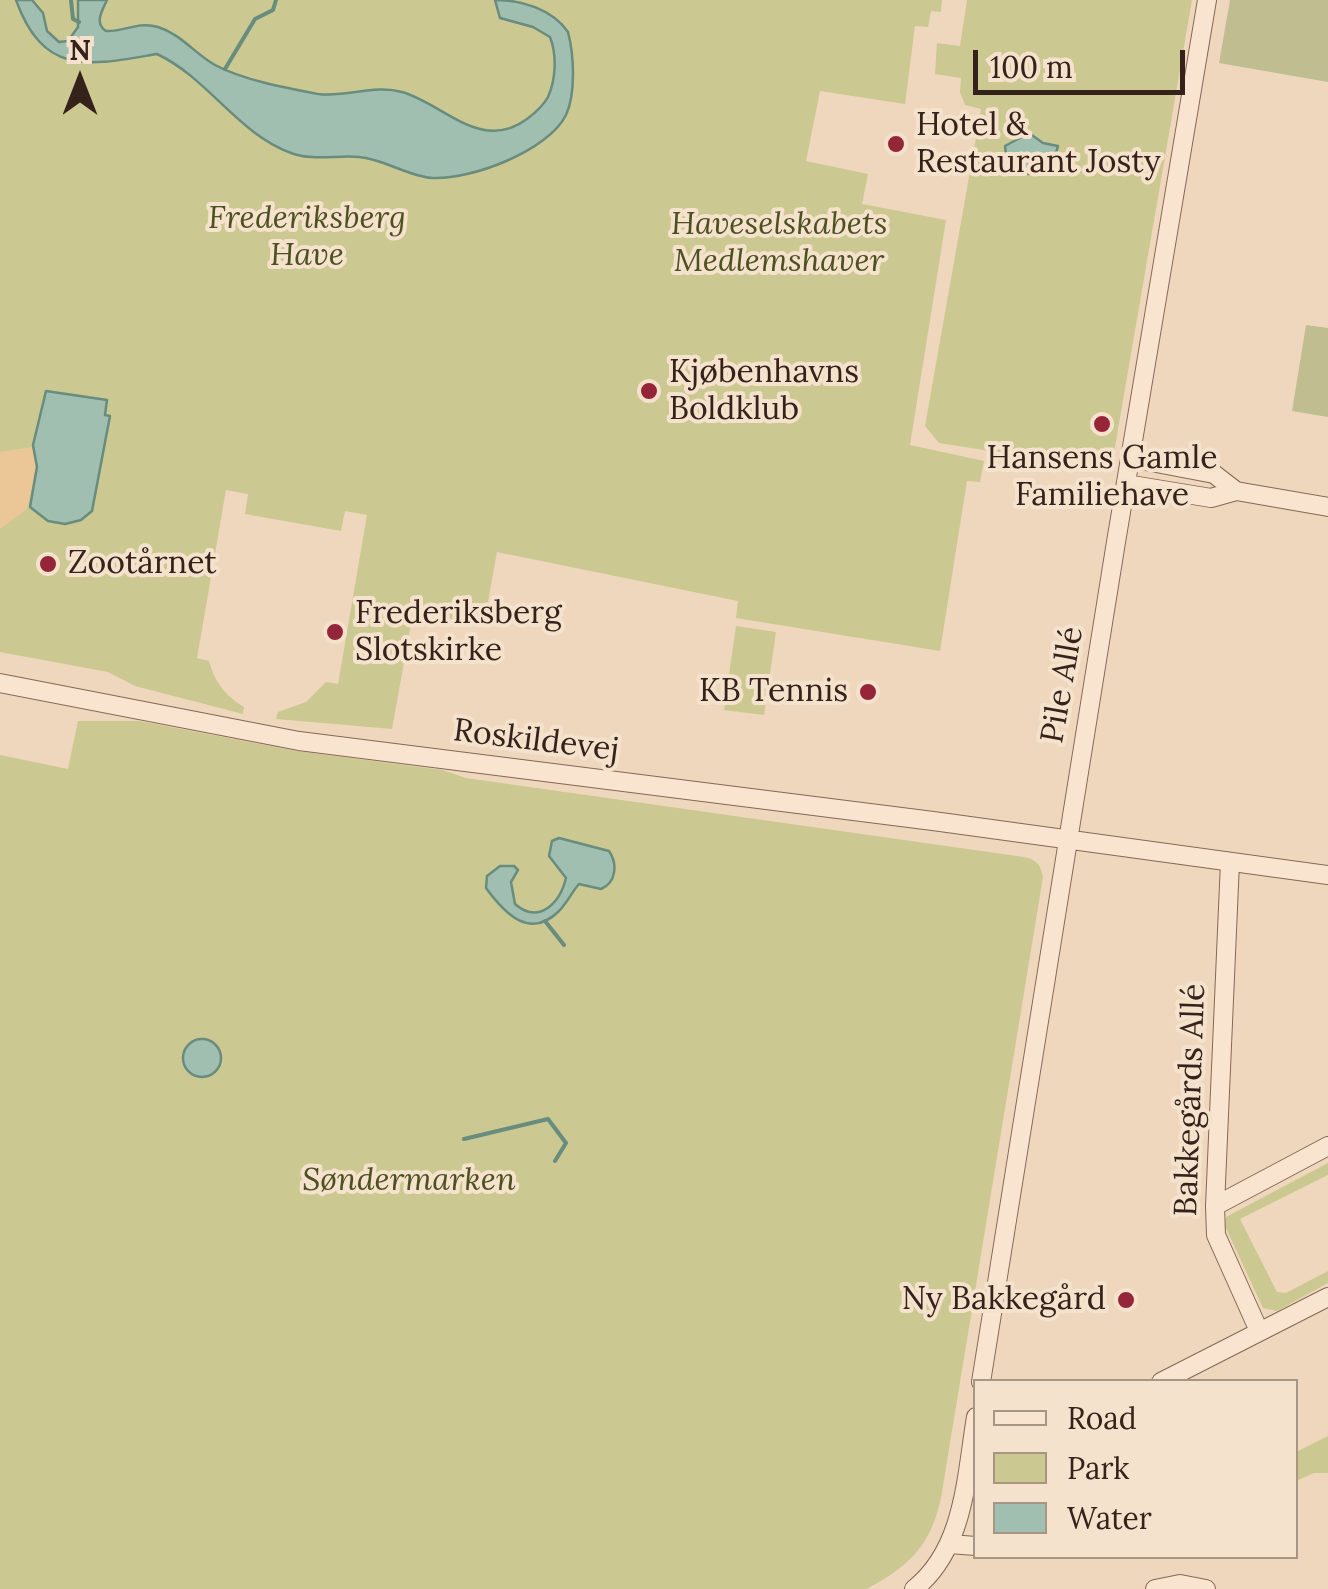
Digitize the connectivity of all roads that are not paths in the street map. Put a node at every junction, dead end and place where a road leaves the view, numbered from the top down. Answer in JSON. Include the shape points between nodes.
{"nodes":[{"id":1,"x":1208,"y":0,"type":"edge"},
{"id":2,"x":1130,"y":458,"type":"junction"},
{"id":3,"x":1126,"y":484,"type":"junction"},
{"id":4,"x":1236,"y":491,"type":"junction"},
{"id":5,"x":1328,"y":507,"type":"edge"},
{"id":6,"x":0,"y":683,"type":"edge"},
{"id":7,"x":1068,"y":840,"type":"junction"},
{"id":8,"x":1230,"y":862,"type":"junction"},
{"id":9,"x":1328,"y":875,"type":"edge"},
{"id":10,"x":1328,"y":1146,"type":"edge"},
{"id":11,"x":1215,"y":1206,"type":"junction"},
{"id":12,"x":1328,"y":1296,"type":"edge"},
{"id":13,"x":1259,"y":1331,"type":"junction"},
{"id":14,"x":981,"y":1379,"type":"edge"},
{"id":15,"x":1167,"y":1379,"type":"edge"},
{"id":16,"x":973,"y":1434,"type":"edge"},
{"id":17,"x":949,"y":1544,"type":"junction"},
{"id":18,"x":973,"y":1546,"type":"edge"},
{"id":19,"x":920,"y":1587,"type":"edge"},
{"id":20,"x":1156,"y":1589,"type":"edge"},
{"id":21,"x":1206,"y":1589,"type":"edge"}],
"edges":[{"from":1,"to":2,"type":"street","name":"Pile Allé"},
{"from":2,"to":3,"type":"street","name":"Pile Allé"},
{"from":2,"to":4,"type":"street","via":[[1214,474]]},
{"from":3,"to":4,"type":"street","via":[[1210,498]]},
{"from":3,"to":7,"type":"street","name":"Pile Allé"},
{"from":4,"to":5,"type":"street"},
{"from":6,"to":7,"type":"street","name":"Roskildevej","via":[[300,741]]},
{"from":7,"to":8,"type":"street","name":"Roskildevej"},
{"from":7,"to":14,"type":"street","name":"Pile Allé"},
{"from":8,"to":9,"type":"street","name":"Roskildevej"},
{"from":8,"to":11,"type":"street","name":"Bakkegårds Allé"},
{"from":10,"to":11,"type":"street"},
{"from":11,"to":13,"type":"street","name":"Bakkegårds Allé","via":[[1216,1235]]},
{"from":12,"to":13,"type":"street"},
{"from":13,"to":15,"type":"street"},
{"from":16,"to":17,"type":"street"},
{"from":17,"to":18,"type":"street"},
{"from":17,"to":19,"type":"street"},
{"from":20,"to":21,"type":"street"}]}
